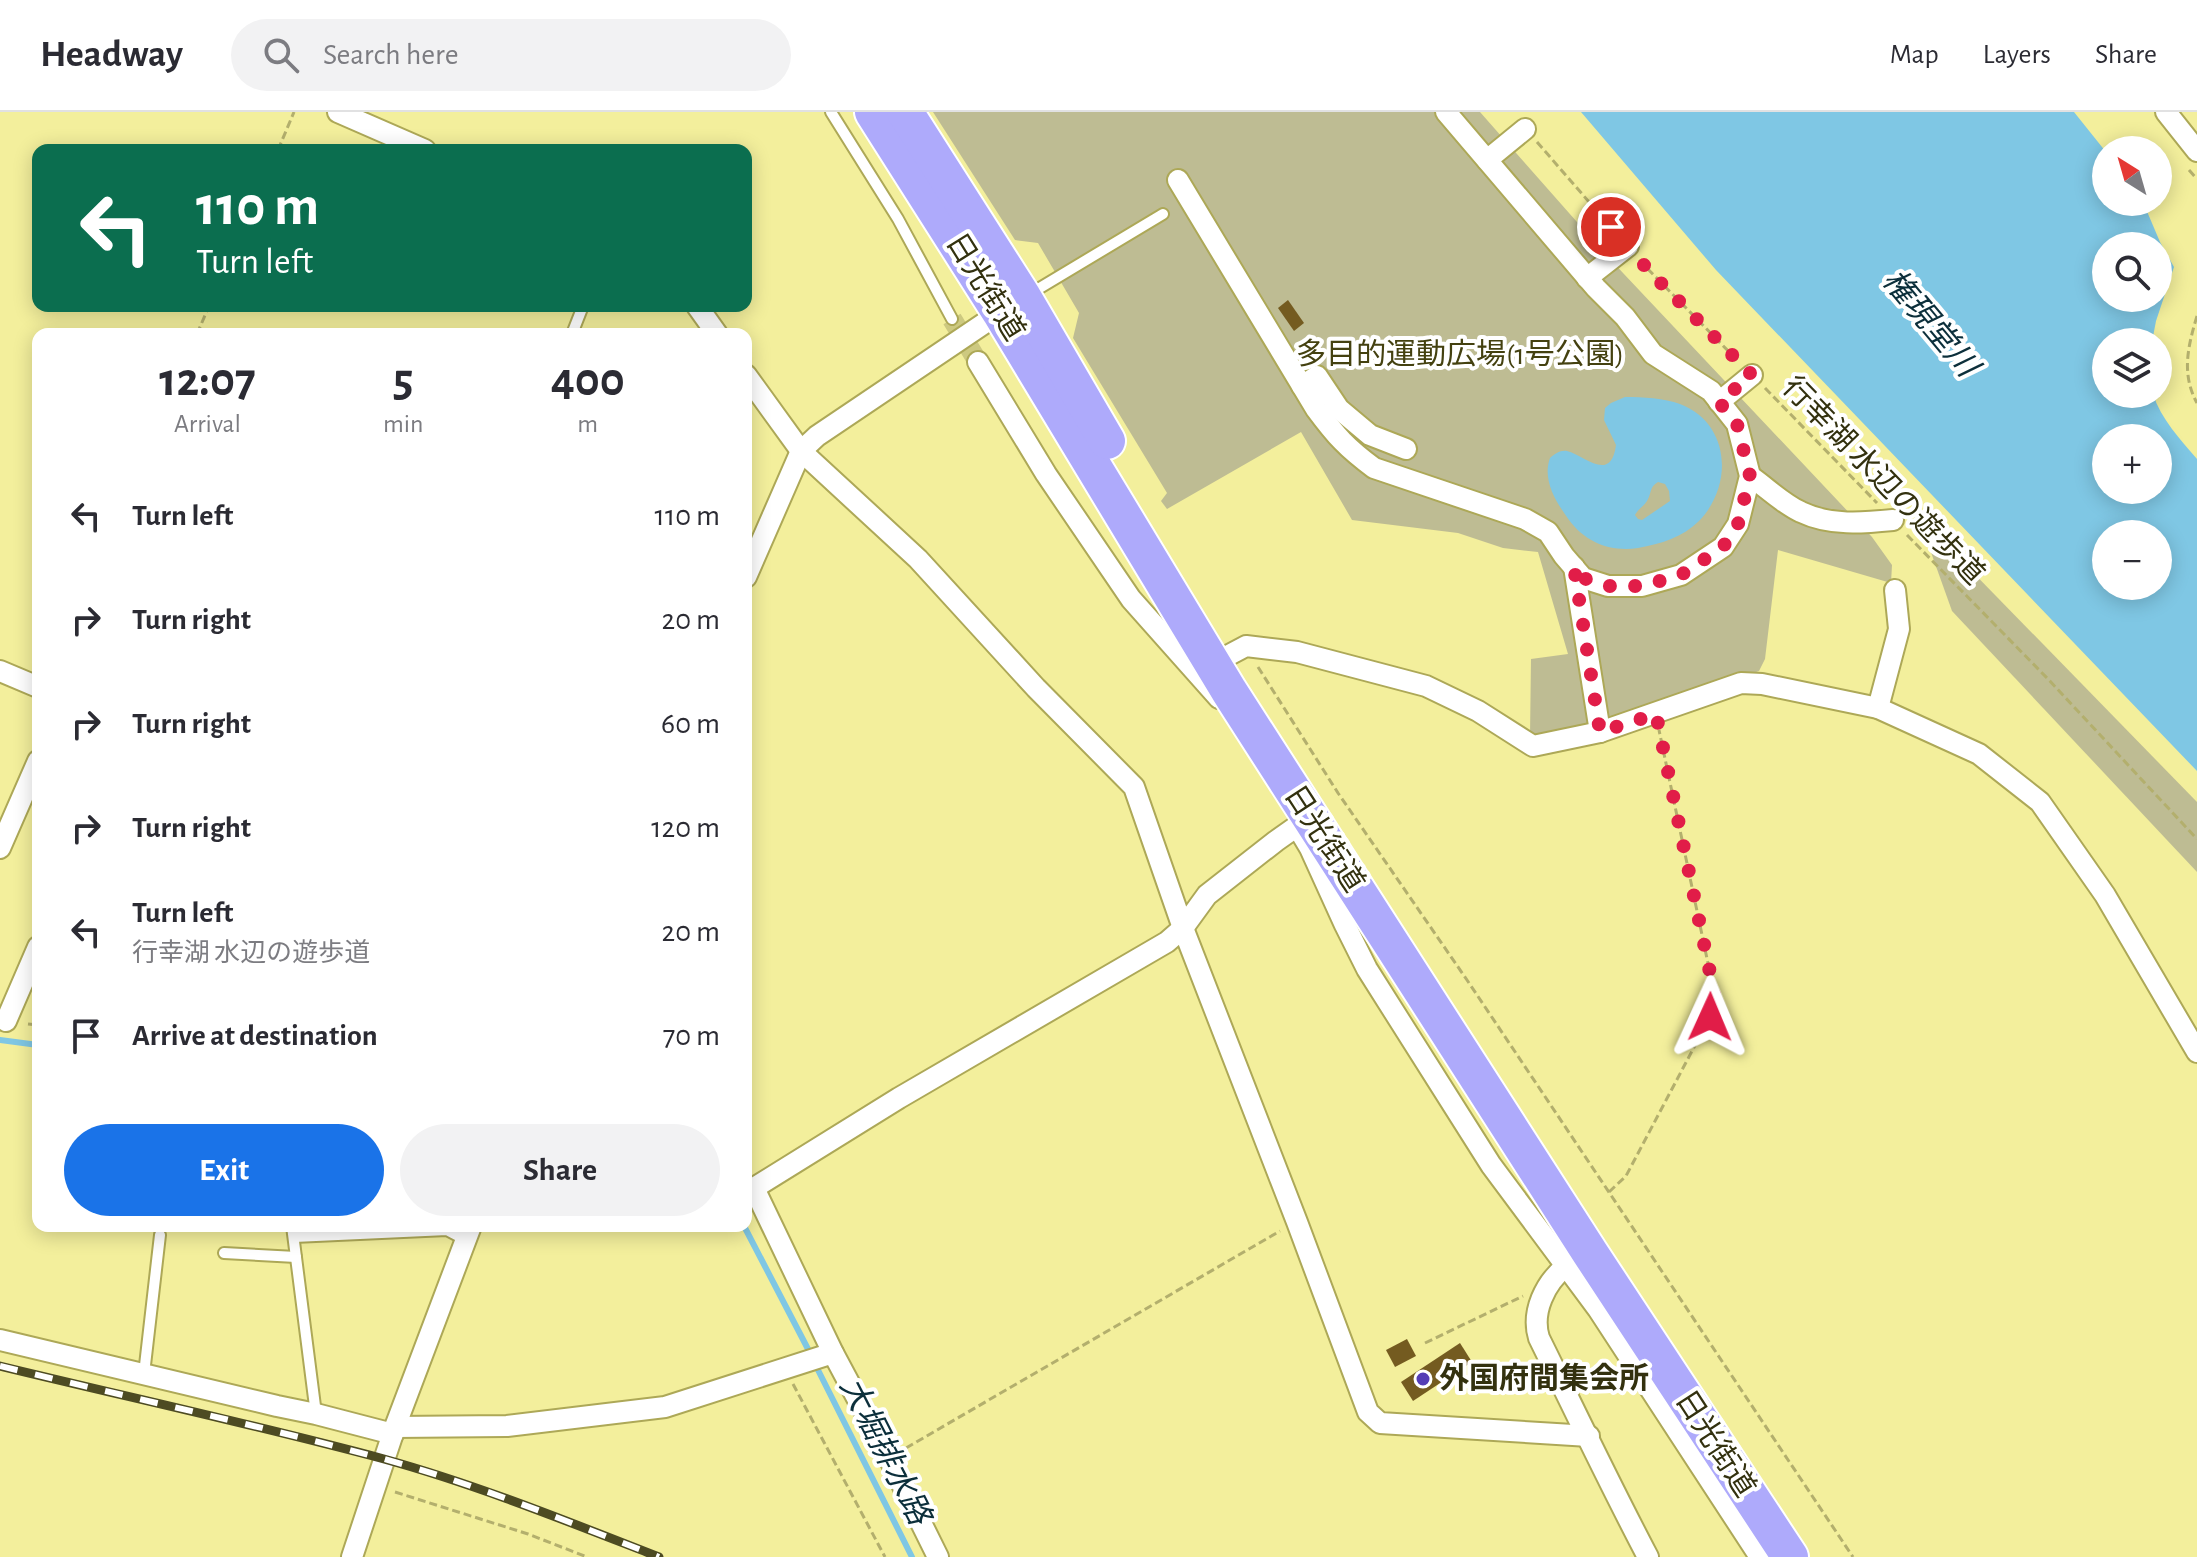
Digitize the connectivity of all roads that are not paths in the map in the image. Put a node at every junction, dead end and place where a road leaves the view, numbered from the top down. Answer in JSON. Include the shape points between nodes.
{"nodes":[{"id":1,"x":338,"y":112,"type":"edge"},
{"id":2,"x":831,"y":112,"type":"edge"},
{"id":3,"x":873,"y":112,"type":"edge"},
{"id":4,"x":905,"y":112,"type":"edge"},
{"id":5,"x":1446,"y":112,"type":"edge"},
{"id":6,"x":2166,"y":112,"type":"edge"},
{"id":7,"x":1525,"y":129,"type":"road end"},
{"id":8,"x":411,"y":144,"type":"edge"},
{"id":9,"x":2197,"y":151,"type":"edge"},
{"id":10,"x":1487,"y":160,"type":"junction"},
{"id":11,"x":1178,"y":180,"type":"dead end"},
{"id":12,"x":1163,"y":214,"type":"dead end"},
{"id":13,"x":1628,"y":246,"type":"road end"},
{"id":14,"x":1587,"y":278,"type":"junction"},
{"id":15,"x":1012,"y":304,"type":"junction"},
{"id":16,"x":952,"y":319,"type":"tunnel mouth"},
{"id":17,"x":978,"y":362,"type":"tunnel mouth"},
{"id":18,"x":1752,"y":375,"type":"road end"},
{"id":19,"x":752,"y":383,"type":"edge"},
{"id":20,"x":1302,"y":386,"type":"junction"},
{"id":21,"x":1719,"y":402,"type":"junction"},
{"id":22,"x":1406,"y":449,"type":"dead end"},
{"id":23,"x":801,"y":451,"type":"junction"},
{"id":24,"x":1750,"y":476,"type":"junction"},
{"id":25,"x":1893,"y":520,"type":"road end"},
{"id":26,"x":752,"y":563,"type":"edge"},
{"id":27,"x":1574,"y":567,"type":"junction"},
{"id":28,"x":1895,"y":590,"type":"dead end"},
{"id":29,"x":1229,"y":664,"type":"junction"},
{"id":30,"x":0,"y":671,"type":"edge"},
{"id":31,"x":32,"y":684,"type":"edge"},
{"id":32,"x":1878,"y":708,"type":"junction"},
{"id":33,"x":1600,"y":732,"type":"junction"},
{"id":34,"x":32,"y":775,"type":"edge"},
{"id":35,"x":1303,"y":822,"type":"junction"},
{"id":36,"x":0,"y":848,"type":"edge"},
{"id":37,"x":1183,"y":928,"type":"junction"},
{"id":38,"x":32,"y":961,"type":"edge"},
{"id":39,"x":6,"y":1021,"type":"dead end"},
{"id":40,"x":2197,"y":1052,"type":"edge"},
{"id":41,"x":293,"y":1232,"type":"edge"},
{"id":42,"x":468,"y":1233,"type":"edge"},
{"id":43,"x":160,"y":1235,"type":"dead end"},
{"id":44,"x":224,"y":1253,"type":"dead end"},
{"id":45,"x":296,"y":1257,"type":"junction"},
{"id":46,"x":1566,"y":1266,"type":"junction"},
{"id":47,"x":0,"y":1340,"type":"edge"},
{"id":48,"x":833,"y":1353,"type":"junction"},
{"id":49,"x":144,"y":1374,"type":"junction"},
{"id":50,"x":316,"y":1414,"type":"junction"},
{"id":51,"x":394,"y":1430,"type":"junction"},
{"id":52,"x":1589,"y":1436,"type":"junction"},
{"id":53,"x":352,"y":1557,"type":"edge"},
{"id":54,"x":938,"y":1557,"type":"edge"},
{"id":55,"x":1648,"y":1557,"type":"edge"},
{"id":56,"x":1760,"y":1557,"type":"edge"},
{"id":57,"x":1790,"y":1557,"type":"edge"},
{"id":58,"x":1817,"y":1557,"type":"edge"}],
"edges":[{"from":1,"to":8,"type":"street"},
{"from":2,"to":16,"type":"lane"},
{"from":3,"to":15,"type":"highway","name":"日光街道"},
{"from":4,"to":15,"type":"highway","name":"日光街道"},
{"from":5,"to":10,"type":"street"},
{"from":6,"to":9,"type":"street"},
{"from":7,"to":10,"type":"street"},
{"from":10,"to":14,"type":"street"},
{"from":11,"to":20,"type":"street"},
{"from":12,"to":15,"type":"lane"},
{"from":13,"to":14,"type":"street"},
{"from":14,"to":21,"type":"street","via":[[1653,354],[1711,391]]},
{"from":15,"to":23,"type":"street"},
{"from":15,"to":29,"type":"highway","name":"日光街道"},
{"from":17,"to":29,"type":"street","via":[[1131,599],[1218,699]]},
{"from":18,"to":21,"type":"street"},
{"from":19,"to":23,"type":"street"},
{"from":20,"to":22,"type":"street","via":[[1317,376],[1339,409],[1359,426]]},
{"from":20,"to":27,"type":"street","via":[[1337,438],[1374,468],[1525,519],[1548,532]]},
{"from":21,"to":24,"type":"street","via":[[1737,424]]},
{"from":23,"to":26,"type":"street"},
{"from":23,"to":37,"type":"street","via":[[918,559],[1134,787]]},
{"from":24,"to":25,"type":"street","via":[[1800,512],[1856,524]]},
{"from":24,"to":27,"type":"street","via":[[1738,524],[1723,547],[1681,575],[1642,586],[1608,586],[1583,578]]},
{"from":27,"to":33,"type":"street"},
{"from":28,"to":32,"type":"street","via":[[1899,629]]},
{"from":29,"to":33,"type":"street","via":[[1297,652],[1426,686],[1533,746]]},
{"from":29,"to":35,"type":"highway","name":"日光街道"},
{"from":29,"to":58,"type":"highway","name":"日光街道"},
{"from":30,"to":31,"type":"street"},
{"from":32,"to":33,"type":"street","via":[[1741,683]]},
{"from":32,"to":40,"type":"street","via":[[1979,754],[2040,802],[2105,895]]},
{"from":34,"to":36,"type":"street"},
{"from":35,"to":37,"type":"street","via":[[1207,895]]},
{"from":35,"to":46,"type":"street","via":[[1367,969],[1491,1165]]},
{"from":35,"to":57,"type":"highway","name":"日光街道"},
{"from":37,"to":48,"type":"street","via":[[754,1188]]},
{"from":37,"to":52,"type":"street","via":[[1368,1412],[1380,1423]]},
{"from":38,"to":39,"type":"street"},
{"from":41,"to":45,"type":"lane"},
{"from":42,"to":51,"type":"street"},
{"from":43,"to":49,"type":"lane"},
{"from":44,"to":45,"type":"lane"},
{"from":45,"to":50,"type":"lane"},
{"from":46,"to":52,"type":"street","via":[[1547,1286],[1535,1326]]},
{"from":46,"to":56,"type":"street"},
{"from":47,"to":49,"type":"street"},
{"from":48,"to":51,"type":"street","via":[[665,1407],[507,1426]]},
{"from":48,"to":54,"type":"street"},
{"from":49,"to":50,"type":"street"},
{"from":50,"to":51,"type":"street"},
{"from":51,"to":53,"type":"street"},
{"from":52,"to":55,"type":"street"}]}
